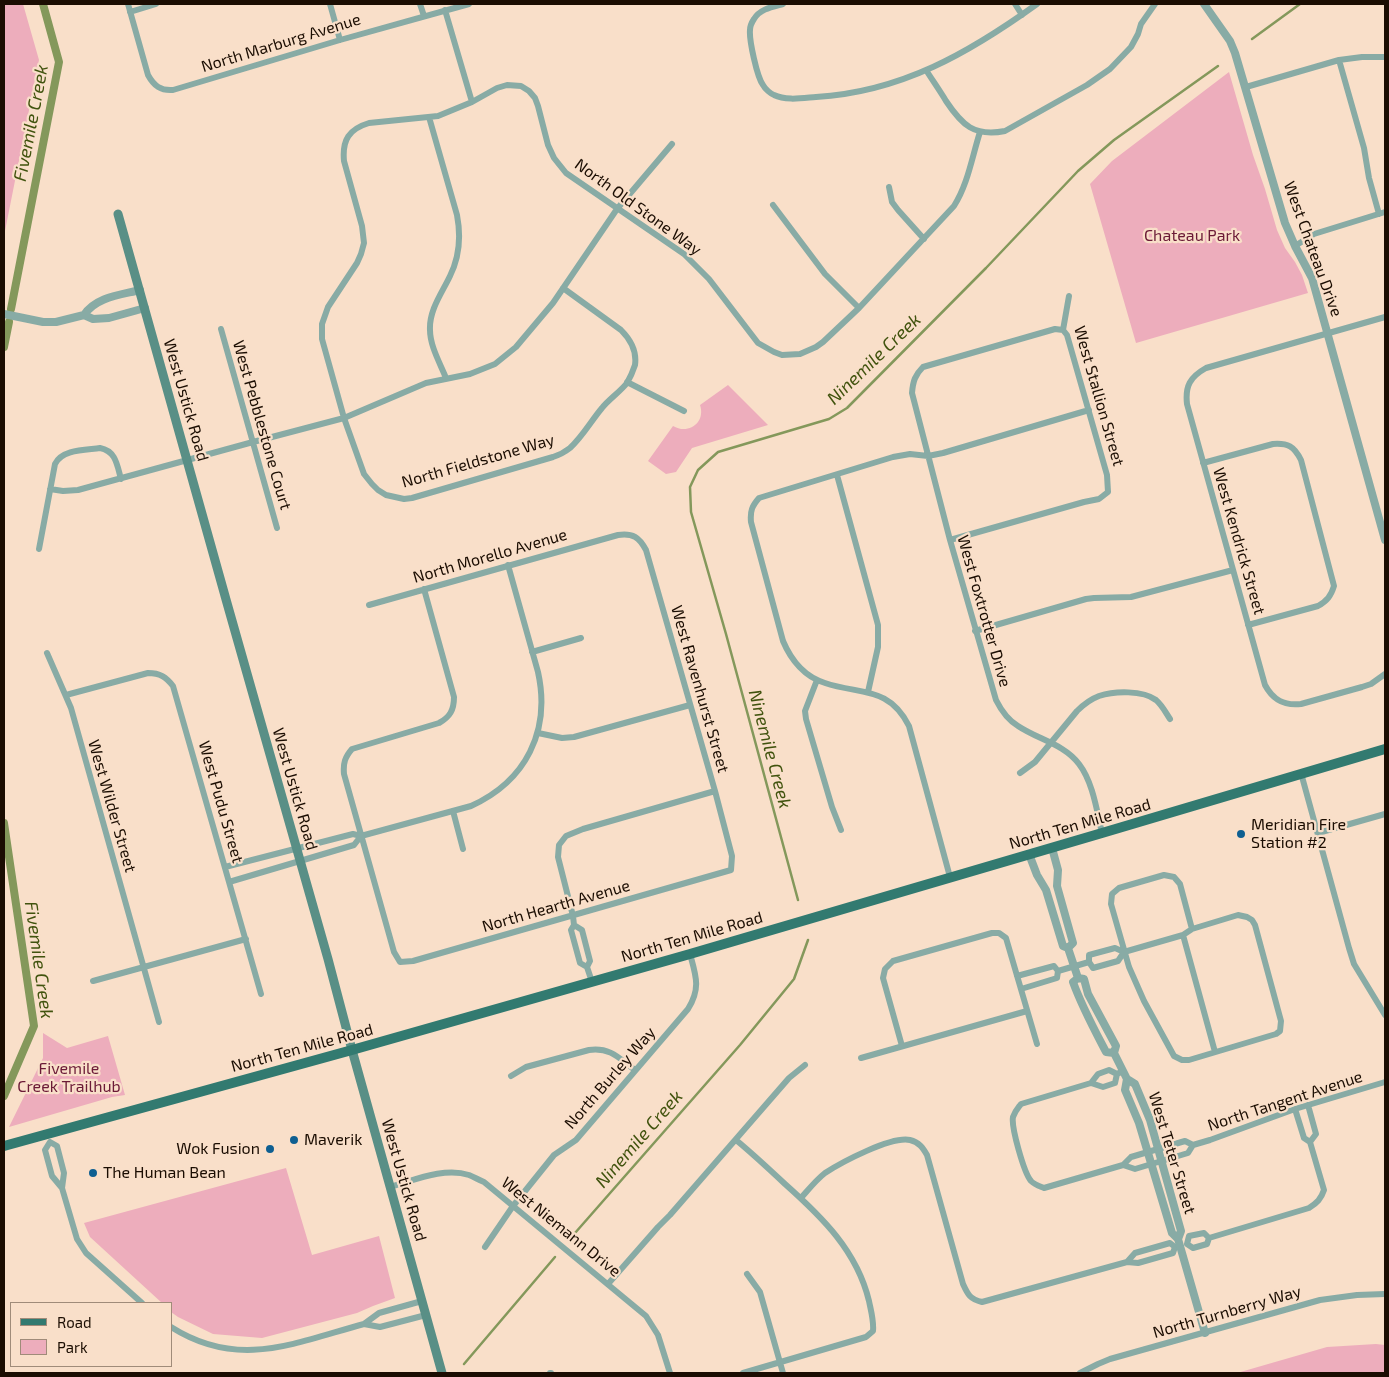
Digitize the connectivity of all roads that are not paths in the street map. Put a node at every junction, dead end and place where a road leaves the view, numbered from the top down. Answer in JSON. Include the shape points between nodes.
{"nodes":[{"id":1,"x":128,"y":4,"type":"edge"},
{"id":2,"x":156,"y":4,"type":"edge"},
{"id":3,"x":330,"y":4,"type":"edge"},
{"id":4,"x":420,"y":4,"type":"edge"},
{"id":5,"x":469,"y":4,"type":"edge"},
{"id":6,"x":783,"y":4,"type":"edge"},
{"id":7,"x":1015,"y":4,"type":"edge"},
{"id":8,"x":1037,"y":4,"type":"edge"},
{"id":9,"x":1155,"y":4,"type":"edge"},
{"id":10,"x":1204,"y":4,"type":"edge"},
{"id":11,"x":445,"y":10,"type":"junction"},
{"id":12,"x":130,"y":12,"type":"junction"},
{"id":13,"x":1022,"y":15,"type":"junction"},
{"id":14,"x":424,"y":16,"type":"junction"},
{"id":15,"x":340,"y":40,"type":"junction"},
{"id":16,"x":1385,"y":57,"type":"edge"},
{"id":17,"x":1339,"y":60,"type":"junction"},
{"id":18,"x":926,"y":70,"type":"junction"},
{"id":19,"x":1246,"y":87,"type":"junction"},
{"id":20,"x":472,"y":102,"type":"junction"},
{"id":21,"x":429,"y":117,"type":"junction"},
{"id":22,"x":980,"y":132,"type":"junction"},
{"id":23,"x":345,"y":142,"type":"joint"},
{"id":24,"x":672,"y":144,"type":"dead end"},
{"id":25,"x":889,"y":187,"type":"dead end"},
{"id":26,"x":773,"y":205,"type":"dead end"},
{"id":27,"x":618,"y":209,"type":"junction"},
{"id":28,"x":1382,"y":213,"type":"edge"},
{"id":29,"x":118,"y":214,"type":"dead end"},
{"id":30,"x":924,"y":239,"type":"junction"},
{"id":31,"x":1295,"y":246,"type":"junction"},
{"id":32,"x":563,"y":288,"type":"junction"},
{"id":33,"x":140,"y":290,"type":"junction"},
{"id":34,"x":1069,"y":296,"type":"dead end"},
{"id":35,"x":145,"y":308,"type":"junction"},
{"id":36,"x":859,"y":308,"type":"junction"},
{"id":37,"x":4,"y":314,"type":"edge"},
{"id":38,"x":84,"y":315,"type":"junction"},
{"id":39,"x":1385,"y":318,"type":"edge"},
{"id":40,"x":221,"y":329,"type":"dead end"},
{"id":41,"x":1063,"y":330,"type":"junction"},
{"id":42,"x":1329,"y":334,"type":"junction"},
{"id":43,"x":446,"y":378,"type":"junction"},
{"id":44,"x":627,"y":382,"type":"junction"},
{"id":45,"x":1089,"y":410,"type":"junction"},
{"id":46,"x":684,"y":411,"type":"dead end"},
{"id":47,"x":344,"y":418,"type":"junction"},
{"id":48,"x":253,"y":442,"type":"junction"},
{"id":49,"x":928,"y":456,"type":"junction"},
{"id":50,"x":187,"y":460,"type":"junction"},
{"id":51,"x":1204,"y":463,"type":"junction"},
{"id":52,"x":837,"y":475,"type":"junction"},
{"id":53,"x":121,"y":478,"type":"junction"},
{"id":54,"x":50,"y":489,"type":"junction"},
{"id":55,"x":277,"y":528,"type":"dead end"},
{"id":56,"x":618,"y":534,"type":"joint"},
{"id":57,"x":950,"y":540,"type":"junction"},
{"id":58,"x":1385,"y":540,"type":"edge"},
{"id":59,"x":39,"y":549,"type":"dead end"},
{"id":60,"x":508,"y":565,"type":"junction"},
{"id":61,"x":1233,"y":570,"type":"junction"},
{"id":62,"x":424,"y":589,"type":"junction"},
{"id":63,"x":370,"y":605,"type":"dead end"},
{"id":64,"x":1248,"y":625,"type":"junction"},
{"id":65,"x":975,"y":631,"type":"junction"},
{"id":66,"x":581,"y":638,"type":"dead end"},
{"id":67,"x":532,"y":652,"type":"junction"},
{"id":68,"x":47,"y":653,"type":"dead end"},
{"id":69,"x":1385,"y":674,"type":"edge"},
{"id":70,"x":817,"y":680,"type":"junction"},
{"id":71,"x":868,"y":692,"type":"junction"},
{"id":72,"x":66,"y":695,"type":"junction"},
{"id":73,"x":690,"y":705,"type":"junction"},
{"id":74,"x":1170,"y":719,"type":"dead end"},
{"id":75,"x":538,"y":732,"type":"junction"},
{"id":76,"x":1052,"y":742,"type":"junction"},
{"id":77,"x":1385,"y":749,"type":"edge"},
{"id":78,"x":1020,"y":773,"type":"dead end"},
{"id":79,"x":1302,"y":773,"type":"junction"},
{"id":80,"x":715,"y":791,"type":"junction"},
{"id":81,"x":453,"y":811,"type":"junction"},
{"id":82,"x":1385,"y":814,"type":"edge"},
{"id":83,"x":841,"y":830,"type":"dead end"},
{"id":84,"x":1102,"y":833,"type":"junction"},
{"id":85,"x":1318,"y":833,"type":"junction"},
{"id":86,"x":361,"y":836,"type":"junction"},
{"id":87,"x":1052,"y":848,"type":"junction"},
{"id":88,"x":296,"y":849,"type":"junction"},
{"id":89,"x":463,"y":849,"type":"dead end"},
{"id":90,"x":1029,"y":854,"type":"junction"},
{"id":91,"x":300,"y":862,"type":"junction"},
{"id":92,"x":225,"y":867,"type":"junction"},
{"id":93,"x":731,"y":870,"type":"joint"},
{"id":94,"x":950,"y":877,"type":"junction"},
{"id":95,"x":229,"y":882,"type":"junction"},
{"id":96,"x":573,"y":916,"type":"junction"},
{"id":97,"x":574,"y":925,"type":"junction"},
{"id":98,"x":1192,"y":929,"type":"junction"},
{"id":99,"x":1183,"y":935,"type":"junction"},
{"id":100,"x":246,"y":939,"type":"junction"},
{"id":101,"x":1068,"y":948,"type":"junction"},
{"id":102,"x":1124,"y":952,"type":"junction"},
{"id":103,"x":690,"y":954,"type":"junction"},
{"id":104,"x":1089,"y":962,"type":"junction"},
{"id":105,"x":1074,"y":966,"type":"junction"},
{"id":106,"x":588,"y":967,"type":"junction"},
{"id":107,"x":143,"y":968,"type":"junction"},
{"id":108,"x":1058,"y":971,"type":"junction"},
{"id":109,"x":1017,"y":976,"type":"junction"},
{"id":110,"x":93,"y":981,"type":"dead end"},
{"id":111,"x":592,"y":982,"type":"junction"},
{"id":112,"x":1021,"y":989,"type":"junction"},
{"id":113,"x":261,"y":994,"type":"dead end"},
{"id":114,"x":1027,"y":1011,"type":"junction"},
{"id":115,"x":1385,"y":1015,"type":"edge"},
{"id":116,"x":159,"y":1022,"type":"dead end"},
{"id":117,"x":1037,"y":1044,"type":"dead end"},
{"id":118,"x":902,"y":1046,"type":"junction"},
{"id":119,"x":352,"y":1050,"type":"junction"},
{"id":120,"x":1215,"y":1052,"type":"junction"},
{"id":121,"x":862,"y":1058,"type":"dead end"},
{"id":122,"x":805,"y":1065,"type":"dead end"},
{"id":123,"x":635,"y":1070,"type":"junction"},
{"id":124,"x":1120,"y":1073,"type":"junction"},
{"id":125,"x":511,"y":1076,"type":"dead end"},
{"id":126,"x":1127,"y":1079,"type":"junction"},
{"id":127,"x":1385,"y":1082,"type":"edge"},
{"id":128,"x":1091,"y":1083,"type":"junction"},
{"id":129,"x":1308,"y":1105,"type":"junction"},
{"id":130,"x":1295,"y":1109,"type":"junction"},
{"id":131,"x":48,"y":1138,"type":"junction"},
{"id":132,"x":736,"y":1140,"type":"junction"},
{"id":133,"x":1310,"y":1142,"type":"junction"},
{"id":134,"x":1193,"y":1145,"type":"junction"},
{"id":135,"x":4,"y":1146,"type":"edge"},
{"id":136,"x":1158,"y":1149,"type":"junction"},
{"id":137,"x":1148,"y":1152,"type":"junction"},
{"id":138,"x":1162,"y":1161,"type":"junction"},
{"id":139,"x":1151,"y":1164,"type":"junction"},
{"id":140,"x":1123,"y":1165,"type":"junction"},
{"id":141,"x":390,"y":1187,"type":"junction"},
{"id":142,"x":62,"y":1188,"type":"junction"},
{"id":143,"x":801,"y":1198,"type":"junction"},
{"id":144,"x":513,"y":1206,"type":"junction"},
{"id":145,"x":1209,"y":1238,"type":"junction"},
{"id":146,"x":1180,"y":1244,"type":"junction"},
{"id":147,"x":485,"y":1247,"type":"dead end"},
{"id":148,"x":1127,"y":1262,"type":"junction"},
{"id":149,"x":747,"y":1274,"type":"dead end"},
{"id":150,"x":608,"y":1284,"type":"junction"},
{"id":151,"x":1385,"y":1294,"type":"edge"},
{"id":152,"x":422,"y":1301,"type":"junction"},
{"id":153,"x":141,"y":1302,"type":"edge"},
{"id":154,"x":426,"y":1315,"type":"junction"},
{"id":155,"x":364,"y":1324,"type":"junction"},
{"id":156,"x":172,"y":1328,"type":"edge"},
{"id":157,"x":1205,"y":1333,"type":"junction"},
{"id":158,"x":780,"y":1363,"type":"junction"},
{"id":159,"x":442,"y":1373,"type":"edge"},
{"id":160,"x":670,"y":1373,"type":"edge"},
{"id":161,"x":743,"y":1373,"type":"edge"},
{"id":162,"x":783,"y":1373,"type":"edge"},
{"id":163,"x":1080,"y":1373,"type":"edge"}],
"edges":[{"from":1,"to":12,"type":"street"},
{"from":2,"to":12,"type":"street"},
{"from":3,"to":15,"type":"street"},
{"from":4,"to":14,"type":"street"},
{"from":5,"to":11,"type":"street","name":"North Marburg Avenue"},
{"from":6,"to":18,"type":"street","via":[[761,12],[753,20],[750,30],[759,77],[763,86],[775,96],[789,98],[856,92]]},
{"from":7,"to":13,"type":"street"},
{"from":8,"to":13,"type":"street"},
{"from":9,"to":22,"type":"street","via":[[1131,47],[1099,77],[1005,131]]},
{"from":10,"to":19,"type":"street","name":"West Chateau Drive","via":[[1230,41]]},
{"from":11,"to":14,"type":"street","name":"North Marburg Avenue"},
{"from":11,"to":20,"type":"street"},
{"from":12,"to":15,"type":"street","name":"North Marburg Avenue","via":[[148,75],[152,83],[166,90]]},
{"from":13,"to":18,"type":"street"},
{"from":14,"to":15,"type":"street","name":"North Marburg Avenue"},
{"from":16,"to":17,"type":"street"},
{"from":17,"to":19,"type":"street"},
{"from":17,"to":28,"type":"street","via":[[1364,148],[1369,178]]},
{"from":18,"to":22,"type":"street","via":[[960,120]]},
{"from":19,"to":31,"type":"street","name":"West Chateau Drive","via":[[1285,223]]},
{"from":20,"to":21,"type":"street","name":"North Old Stone Way"},
{"from":20,"to":27,"type":"street","name":"North Old Stone Way","via":[[507,86],[521,86],[529,91],[535,98],[548,145],[559,166]]},
{"from":21,"to":23,"type":"street","name":"North Old Stone Way","via":[[369,123],[351,132]]},
{"from":21,"to":43,"type":"street","via":[[460,228],[454,267],[430,323],[431,341]]},
{"from":22,"to":30,"type":"street","name":"North Old Stone Way","via":[[959,199]]},
{"from":23,"to":47,"type":"street","name":"North Fieldstone Way","via":[[344,160],[364,243],[357,263],[328,307],[322,324],[322,339]]},
{"from":24,"to":27,"type":"street"},
{"from":25,"to":30,"type":"street","via":[[892,202]]},
{"from":26,"to":36,"type":"street","via":[[826,274]]},
{"from":27,"to":32,"type":"street"},
{"from":27,"to":36,"type":"street","name":"North Old Stone Way","via":[[691,260],[752,336],[774,352],[791,355],[808,352]]},
{"from":28,"to":31,"type":"street","via":[[1314,234]]},
{"from":29,"to":33,"type":"main road","name":"West Ustick Road"},
{"from":30,"to":36,"type":"street","name":"North Old Stone Way"},
{"from":31,"to":42,"type":"street","name":"West Chateau Drive","via":[[1310,272]]},
{"from":32,"to":43,"type":"street","via":[[510,353],[479,371]]},
{"from":32,"to":44,"type":"street","name":"North Fieldstone Way","via":[[628,337],[635,364]]},
{"from":33,"to":35,"type":"main road","name":"West Ustick Road"},
{"from":33,"to":38,"type":"street","via":[[103,300],[90,307]]},
{"from":34,"to":41,"type":"street","name":"West Stallion Street"},
{"from":35,"to":38,"type":"street","via":[[109,318],[93,319]]},
{"from":35,"to":50,"type":"main road","name":"West Ustick Road"},
{"from":37,"to":38,"type":"street","via":[[43,322]]},
{"from":39,"to":42,"type":"street"},
{"from":40,"to":48,"type":"street","name":"West Pebblestone Court"},
{"from":41,"to":45,"type":"street","name":"West Stallion Street","via":[[1068,336]]},
{"from":41,"to":49,"type":"street","name":"West Foxtrotter Drive","via":[[1055,329],[924,367],[916,374],[912,393]]},
{"from":42,"to":51,"type":"street","name":"West Kendrick Street","via":[[1206,368],[1191,379],[1187,404]]},
{"from":42,"to":58,"type":"street","name":"West Chateau Drive"},
{"from":43,"to":47,"type":"street","via":[[426,383]]},
{"from":44,"to":46,"type":"street"},
{"from":44,"to":47,"type":"street","name":"North Fieldstone Way","via":[[603,406],[575,443],[561,454],[412,498],[386,495],[372,484],[364,474]]},
{"from":45,"to":49,"type":"street"},
{"from":45,"to":57,"type":"street","name":"West Stallion Street","via":[[1107,475],[1108,492],[1099,499]]},
{"from":47,"to":48,"type":"street"},
{"from":48,"to":50,"type":"street"},
{"from":48,"to":55,"type":"street","name":"West Pebblestone Court"},
{"from":49,"to":52,"type":"street","via":[[910,454],[893,457]]},
{"from":49,"to":57,"type":"street","name":"West Foxtrotter Drive"},
{"from":50,"to":53,"type":"street"},
{"from":50,"to":88,"type":"main road","name":"West Ustick Road"},
{"from":51,"to":61,"type":"street","name":"West Kendrick Street"},
{"from":51,"to":64,"type":"street","via":[[1281,443],[1290,446],[1301,460],[1334,586],[1326,602],[1318,606]]},
{"from":52,"to":70,"type":"street","via":[[759,498],[750,513],[783,641],[796,664]]},
{"from":52,"to":71,"type":"street","via":[[878,625],[878,647]]},
{"from":53,"to":54,"type":"street","via":[[78,490],[63,492]]},
{"from":53,"to":54,"type":"street","via":[[115,457],[100,448],[60,457]]},
{"from":54,"to":59,"type":"street"},
{"from":56,"to":60,"type":"street","name":"North Morello Avenue"},
{"from":56,"to":73,"type":"street","name":"West Ravenhurst Street","via":[[635,537],[646,550]]},
{"from":57,"to":65,"type":"street","name":"West Foxtrotter Drive"},
{"from":60,"to":62,"type":"street","name":"North Morello Avenue"},
{"from":60,"to":67,"type":"street"},
{"from":61,"to":64,"type":"street","name":"West Kendrick Street"},
{"from":61,"to":65,"type":"street","via":[[1131,597],[1086,599]]},
{"from":62,"to":63,"type":"street","name":"North Morello Avenue"},
{"from":62,"to":86,"type":"street","via":[[454,707],[451,714],[439,723],[352,749],[346,756],[344,774]]},
{"from":64,"to":69,"type":"street","name":"West Kendrick Street","via":[[1265,685],[1269,693],[1283,704],[1292,706],[1362,687]]},
{"from":65,"to":76,"type":"street","name":"West Foxtrotter Drive","via":[[992,692],[1000,708],[1019,727]]},
{"from":66,"to":67,"type":"street"},
{"from":67,"to":75,"type":"street","via":[[541,689]]},
{"from":68,"to":72,"type":"street","name":"West Wilder Street"},
{"from":70,"to":71,"type":"street"},
{"from":70,"to":83,"type":"street","via":[[805,711],[806,719]]},
{"from":71,"to":94,"type":"street","via":[[894,704],[909,726]]},
{"from":72,"to":92,"type":"street","name":"West Pudu Street","via":[[148,673],[164,676],[173,686]]},
{"from":72,"to":107,"type":"street","name":"West Wilder Street"},
{"from":73,"to":75,"type":"street","via":[[574,737],[562,738]]},
{"from":73,"to":80,"type":"street","name":"West Ravenhurst Street"},
{"from":74,"to":76,"type":"street","via":[[1155,699],[1118,692],[1100,696],[1080,707]]},
{"from":75,"to":81,"type":"street","via":[[524,761],[501,788],[479,802]]},
{"from":76,"to":78,"type":"street","via":[[1035,762]]},
{"from":76,"to":84,"type":"street","name":"West Foxtrotter Drive","via":[[1068,752],[1084,772]]},
{"from":77,"to":79,"type":"main road","name":"North Ten Mile Road"},
{"from":79,"to":84,"type":"main road","name":"North Ten Mile Road"},
{"from":79,"to":85,"type":"street"},
{"from":80,"to":93,"type":"street","name":"West Ravenhurst Street","via":[[732,856]]},
{"from":80,"to":96,"type":"street","via":[[566,836],[559,845],[558,857]]},
{"from":81,"to":86,"type":"street"},
{"from":81,"to":89,"type":"street"},
{"from":82,"to":85,"type":"street"},
{"from":84,"to":87,"type":"main road","name":"North Ten Mile Road"},
{"from":85,"to":115,"type":"street","via":[[1354,964]]},
{"from":86,"to":88,"type":"street","via":[[353,834]]},
{"from":86,"to":91,"type":"street","via":[[354,845]]},
{"from":86,"to":96,"type":"street","name":"North Hearth Avenue","via":[[394,952],[400,962],[413,962]]},
{"from":87,"to":90,"type":"main road","name":"North Ten Mile Road"},
{"from":87,"to":101,"type":"street","name":"West Teter Street","via":[[1058,870],[1057,886],[1073,943]]},
{"from":88,"to":91,"type":"main road","name":"West Ustick Road"},
{"from":88,"to":92,"type":"street"},
{"from":90,"to":94,"type":"main road","name":"North Ten Mile Road"},
{"from":90,"to":101,"type":"street","name":"West Teter Street","via":[[1046,890],[1063,946]]},
{"from":91,"to":95,"type":"street"},
{"from":91,"to":119,"type":"main road","name":"West Ustick Road"},
{"from":92,"to":95,"type":"street","name":"West Pudu Street"},
{"from":93,"to":96,"type":"street","name":"North Hearth Avenue"},
{"from":94,"to":103,"type":"main road","name":"North Ten Mile Road"},
{"from":95,"to":100,"type":"street","name":"West Pudu Street"},
{"from":96,"to":97,"type":"street"},
{"from":97,"to":106,"type":"street","via":[[582,930],[590,961]]},
{"from":97,"to":106,"type":"street","via":[[571,930],[580,963]]},
{"from":98,"to":99,"type":"street"},
{"from":98,"to":102,"type":"street","via":[[1180,884],[1174,877],[1164,875],[1119,888],[1110,899]]},
{"from":98,"to":120,"type":"street","via":[[1238,916],[1252,920],[1281,1021],[1280,1031],[1272,1036]]},
{"from":99,"to":102,"type":"street"},
{"from":99,"to":120,"type":"street"},
{"from":100,"to":107,"type":"street"},
{"from":100,"to":113,"type":"street","name":"West Pudu Street"},
{"from":101,"to":105,"type":"street","name":"West Teter Street"},
{"from":102,"to":104,"type":"street","via":[[1115,948],[1090,955]]},
{"from":102,"to":104,"type":"street","via":[[1118,961],[1093,968]]},
{"from":102,"to":120,"type":"street","via":[[1144,1001],[1174,1056],[1189,1060]]},
{"from":103,"to":111,"type":"main road","name":"North Ten Mile Road"},
{"from":103,"to":123,"type":"street","name":"North Burley Way","via":[[696,976],[694,999]]},
{"from":104,"to":105,"type":"street"},
{"from":105,"to":108,"type":"street"},
{"from":105,"to":124,"type":"street","name":"West Teter Street","via":[[1078,978],[1084,979],[1088,994],[1116,1046],[1114,1053]]},
{"from":106,"to":111,"type":"street"},
{"from":107,"to":110,"type":"street"},
{"from":107,"to":116,"type":"street","name":"West Wilder Street"},
{"from":108,"to":109,"type":"street","via":[[1054,966]]},
{"from":108,"to":112,"type":"street","via":[[1057,978]]},
{"from":109,"to":112,"type":"street"},
{"from":109,"to":118,"type":"street","via":[[1006,938],[999,933],[892,961],[885,968],[883,978]]},
{"from":111,"to":119,"type":"main road","name":"North Ten Mile Road"},
{"from":112,"to":114,"type":"street"},
{"from":114,"to":117,"type":"street"},
{"from":114,"to":118,"type":"street"},
{"from":118,"to":121,"type":"street"},
{"from":119,"to":131,"type":"main road","name":"North Ten Mile Road"},
{"from":119,"to":141,"type":"main road","name":"West Ustick Road"},
{"from":122,"to":132,"type":"street","via":[[789,1078]]},
{"from":123,"to":125,"type":"street","via":[[615,1054],[598,1048],[526,1067]]},
{"from":123,"to":144,"type":"street","name":"North Burley Way","via":[[576,1140],[554,1155]]},
{"from":124,"to":126,"type":"street","name":"West Teter Street"},
{"from":124,"to":128,"type":"street","via":[[1108,1070],[1098,1074]]},
{"from":124,"to":128,"type":"street","via":[[1115,1083],[1103,1087]]},
{"from":126,"to":136,"type":"street","name":"West Teter Street","via":[[1139,1091]]},
{"from":126,"to":137,"type":"street","name":"West Teter Street","via":[[1125,1090]]},
{"from":127,"to":129,"type":"street","name":"North Tangent Avenue"},
{"from":128,"to":140,"type":"street","name":"North Tangent Avenue","via":[[1021,1104],[1015,1111],[1013,1128],[1024,1170],[1029,1180],[1044,1188]]},
{"from":129,"to":130,"type":"street","name":"North Tangent Avenue"},
{"from":129,"to":133,"type":"street","via":[[1316,1134]]},
{"from":130,"to":133,"type":"street","via":[[1304,1138]]},
{"from":130,"to":134,"type":"street","name":"North Tangent Avenue"},
{"from":131,"to":135,"type":"main road","name":"North Ten Mile Road"},
{"from":131,"to":142,"type":"street","via":[[45,1150],[52,1176]]},
{"from":131,"to":142,"type":"street","via":[[57,1146],[64,1172]]},
{"from":132,"to":143,"type":"street"},
{"from":132,"to":150,"type":"street"},
{"from":133,"to":145,"type":"street","via":[[1324,1190],[1317,1203],[1310,1208]]},
{"from":134,"to":136,"type":"street","name":"North Tangent Avenue","via":[[1185,1141]]},
{"from":134,"to":138,"type":"street","name":"North Tangent Avenue","via":[[1188,1153]]},
{"from":136,"to":137,"type":"street","name":"North Tangent Avenue"},
{"from":136,"to":138,"type":"street","name":"West Teter Street"},
{"from":137,"to":139,"type":"street","name":"West Teter Street"},
{"from":137,"to":140,"type":"street","name":"North Tangent Avenue","via":[[1131,1157]]},
{"from":138,"to":139,"type":"street","name":"North Tangent Avenue"},
{"from":138,"to":146,"type":"street","name":"West Teter Street","via":[[1182,1231]]},
{"from":139,"to":140,"type":"street","name":"North Tangent Avenue","via":[[1135,1169]]},
{"from":139,"to":146,"type":"street","name":"West Teter Street","via":[[1172,1233]]},
{"from":141,"to":144,"type":"street","name":"West Niemann Drive","via":[[439,1173],[469,1175],[484,1182]]},
{"from":141,"to":152,"type":"main road","name":"West Ustick Road"},
{"from":142,"to":153,"type":"street","via":[[77,1239],[86,1253]]},
{"from":143,"to":148,"type":"street","via":[[826,1173],[857,1155],[908,1140],[917,1142],[927,1155],[963,1284],[973,1300],[982,1302]]},
{"from":143,"to":158,"type":"street","via":[[838,1238],[859,1272],[874,1323],[873,1331],[866,1337]]},
{"from":144,"to":147,"type":"street","name":"North Burley Way"},
{"from":144,"to":150,"type":"street","name":"West Niemann Drive"},
{"from":145,"to":146,"type":"street","via":[[1204,1233],[1189,1236]]},
{"from":145,"to":146,"type":"street","via":[[1207,1244],[1193,1248]]},
{"from":146,"to":148,"type":"street","via":[[1173,1253],[1138,1263]]},
{"from":146,"to":148,"type":"street","via":[[1170,1242],[1135,1253]]},
{"from":146,"to":157,"type":"street","name":"West Teter Street"},
{"from":149,"to":158,"type":"street","via":[[760,1292]]},
{"from":150,"to":160,"type":"street","name":"West Niemann Drive","via":[[653,1325]]},
{"from":151,"to":157,"type":"street","name":"North Turnberry Way","via":[[1320,1300]]},
{"from":152,"to":154,"type":"main road","name":"West Ustick Road"},
{"from":152,"to":155,"type":"street","via":[[379,1313]]},
{"from":154,"to":155,"type":"street","via":[[380,1327]]},
{"from":154,"to":159,"type":"main road","name":"West Ustick Road"},
{"from":155,"to":156,"type":"street","via":[[256,1350],[227,1349],[201,1342]]},
{"from":157,"to":163,"type":"street","name":"North Turnberry Way","via":[[1110,1359]]},
{"from":158,"to":161,"type":"street"},
{"from":158,"to":162,"type":"street"}]}
